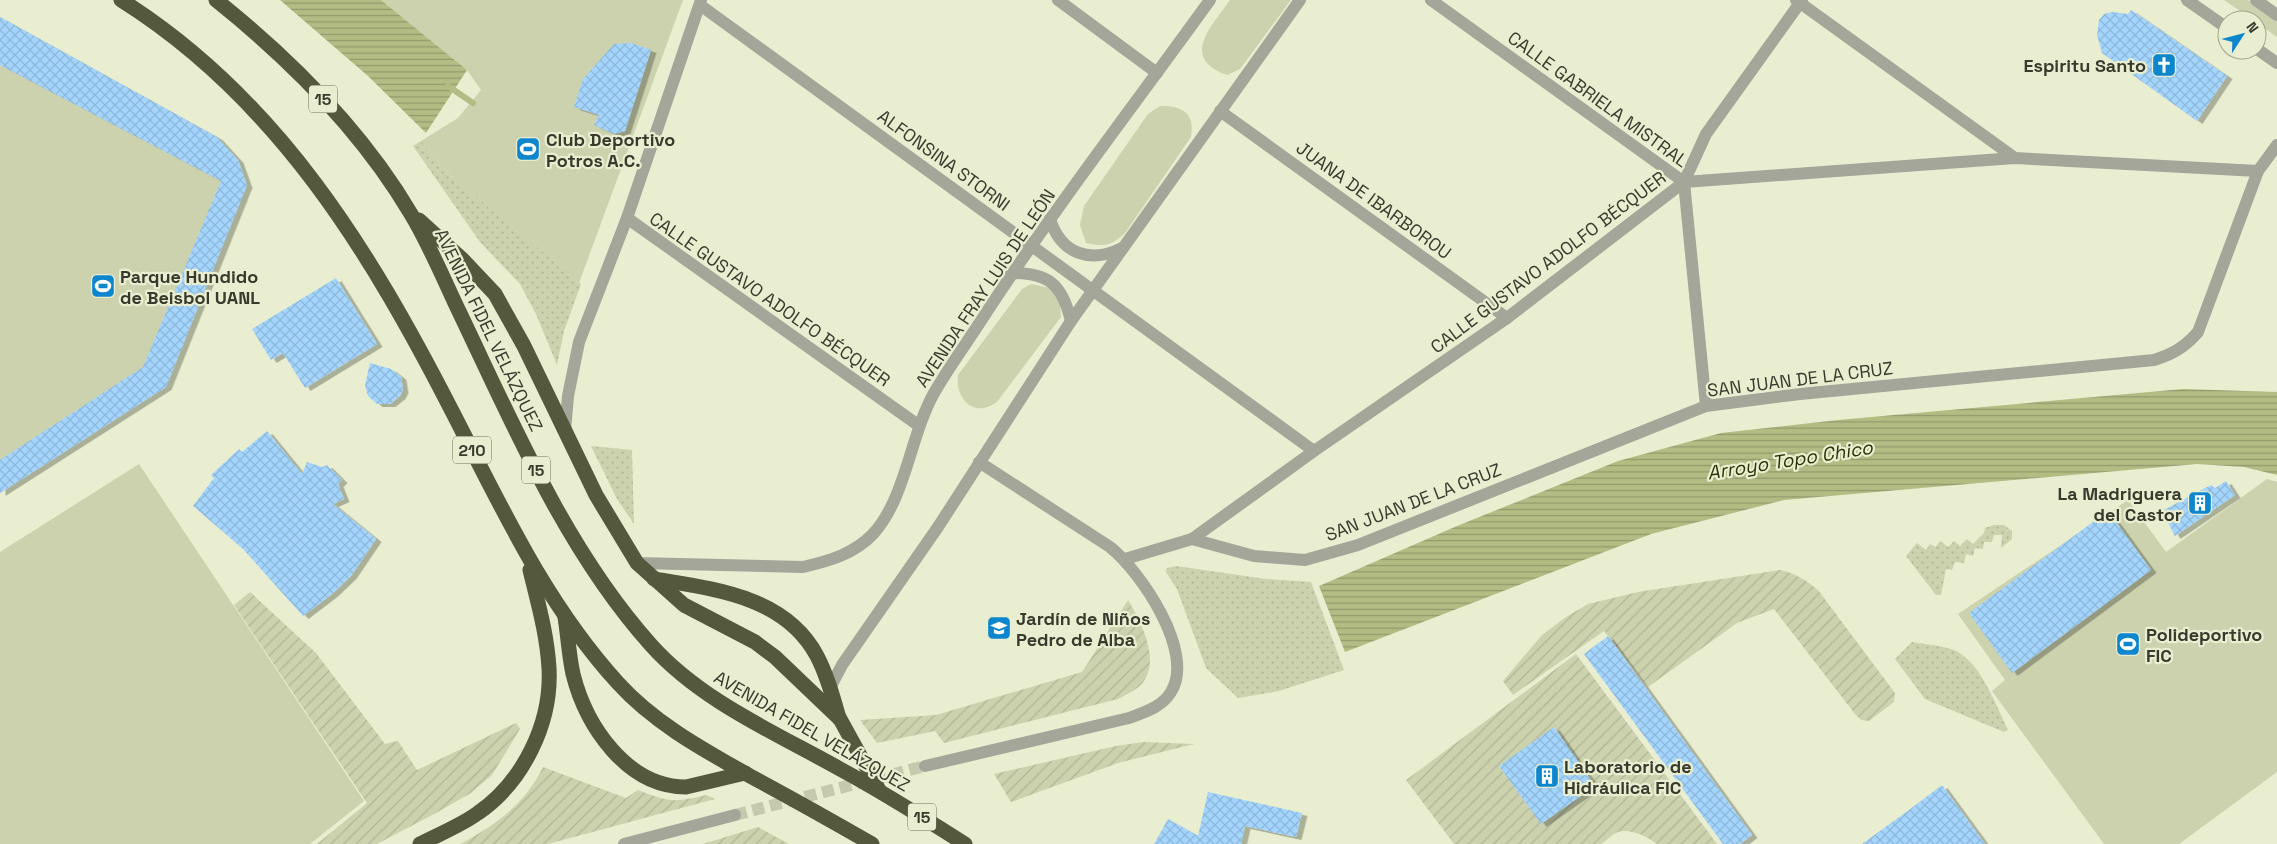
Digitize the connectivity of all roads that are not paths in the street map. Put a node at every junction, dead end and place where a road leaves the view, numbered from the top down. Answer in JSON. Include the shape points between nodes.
{"nodes":[{"id":1,"x":121,"y":0,"type":"edge"},
{"id":2,"x":216,"y":0,"type":"edge"},
{"id":3,"x":1058,"y":0,"type":"edge"},
{"id":4,"x":1210,"y":0,"type":"edge"},
{"id":5,"x":1300,"y":0,"type":"edge"},
{"id":6,"x":1431,"y":0,"type":"edge"},
{"id":7,"x":2187,"y":0,"type":"edge"},
{"id":8,"x":2256,"y":0,"type":"edge"},
{"id":9,"x":1799,"y":1,"type":"edge"},
{"id":10,"x":700,"y":2,"type":"edge"},
{"id":11,"x":2277,"y":15,"type":"edge"},
{"id":12,"x":2217,"y":21,"type":"edge"},
{"id":13,"x":1157,"y":73,"type":"junction"},
{"id":14,"x":1220,"y":111,"type":"junction"},
{"id":15,"x":2277,"y":146,"type":"edge"},
{"id":16,"x":2014,"y":158,"type":"junction"},
{"id":17,"x":2258,"y":171,"type":"junction"},
{"id":18,"x":1684,"y":182,"type":"junction"},
{"id":19,"x":412,"y":214,"type":"junction"},
{"id":20,"x":627,"y":218,"type":"junction"},
{"id":21,"x":1050,"y":219,"type":"junction"},
{"id":22,"x":1031,"y":245,"type":"junction"},
{"id":23,"x":1123,"y":248,"type":"junction"},
{"id":24,"x":1011,"y":273,"type":"junction"},
{"id":25,"x":1094,"y":289,"type":"junction"},
{"id":26,"x":1507,"y":318,"type":"junction"},
{"id":27,"x":1071,"y":321,"type":"junction"},
{"id":28,"x":1706,"y":406,"type":"junction"},
{"id":29,"x":918,"y":425,"type":"junction"},
{"id":30,"x":565,"y":431,"type":"junction"},
{"id":31,"x":1314,"y":450,"type":"junction"},
{"id":32,"x":980,"y":462,"type":"junction"},
{"id":33,"x":1192,"y":540,"type":"junction"},
{"id":34,"x":528,"y":559,"type":"junction"},
{"id":35,"x":1125,"y":559,"type":"junction"},
{"id":36,"x":637,"y":563,"type":"junction"},
{"id":37,"x":654,"y":579,"type":"junction"},
{"id":38,"x":564,"y":616,"type":"junction"},
{"id":39,"x":830,"y":688,"type":"junction"},
{"id":40,"x":840,"y":720,"type":"junction"},
{"id":41,"x":924,"y":766,"type":"tunnel mouth"},
{"id":42,"x":745,"y":773,"type":"junction"},
{"id":43,"x":880,"y":790,"type":"junction"},
{"id":44,"x":735,"y":815,"type":"tunnel mouth"},
{"id":45,"x":420,"y":844,"type":"edge"},
{"id":46,"x":624,"y":844,"type":"edge"},
{"id":47,"x":872,"y":844,"type":"edge"},
{"id":48,"x":965,"y":844,"type":"edge"}],
"edges":[{"from":1,"to":34,"type":"highway","number":"210","via":[[206,62],[258,112],[310,175],[393,299]]},
{"from":2,"to":19,"type":"highway","name":"AVENIDA FIDEL VELÁZQUEZ","number":"15","via":[[309,84],[358,138]]},
{"from":3,"to":13,"type":"street"},
{"from":4,"to":13,"type":"street","name":"AVENIDA FRAY LUIS DE LEÓN"},
{"from":5,"to":14,"type":"street"},
{"from":6,"to":18,"type":"street","name":"CALLE GABRIELA MISTRAL"},
{"from":7,"to":12,"type":"street"},
{"from":8,"to":11,"type":"street"},
{"from":9,"to":16,"type":"street"},
{"from":9,"to":18,"type":"street","via":[[1706,134]]},
{"from":10,"to":20,"type":"street"},
{"from":10,"to":22,"type":"street","name":"ALFONSINA STORNI"},
{"from":13,"to":21,"type":"street","name":"AVENIDA FRAY LUIS DE LEÓN"},
{"from":14,"to":23,"type":"street"},
{"from":14,"to":26,"type":"street","name":"JUANA DE IBARBOROU"},
{"from":15,"to":17,"type":"street","name":"SAN JUAN DE LA CRUZ"},
{"from":16,"to":17,"type":"street","name":"CALLE GUSTAVO ADOLFO BÉCQUER"},
{"from":16,"to":18,"type":"street","name":"CALLE GUSTAVO ADOLFO BÉCQUER"},
{"from":17,"to":28,"type":"street","name":"SAN JUAN DE LA CRUZ","via":[[2198,332],[2187,345],[2172,354],[2154,360]]},
{"from":18,"to":26,"type":"street","name":"CALLE GUSTAVO ADOLFO BÉCQUER"},
{"from":18,"to":28,"type":"street","name":"CALLE GABRIELA MISTRAL"},
{"from":19,"to":30,"type":"highway","via":[[495,294]]},
{"from":19,"to":43,"type":"highway","name":"AVENIDA FIDEL VELÁZQUEZ","number":"15","via":[[543,483],[620,607],[653,647],[708,693]]},
{"from":20,"to":29,"type":"street","name":"CALLE GUSTAVO ADOLFO BÉCQUER"},
{"from":20,"to":30,"type":"street","via":[[579,342]]},
{"from":21,"to":22,"type":"street","name":"AVENIDA FRAY LUIS DE LEÓN"},
{"from":21,"to":23,"type":"street","via":[[1058,239],[1077,253],[1097,256]]},
{"from":22,"to":24,"type":"street","name":"AVENIDA FRAY LUIS DE LEÓN"},
{"from":22,"to":25,"type":"street","name":"ALFONSINA STORNI"},
{"from":23,"to":25,"type":"street"},
{"from":24,"to":27,"type":"street","via":[[1030,273],[1051,282],[1060,290]]},
{"from":24,"to":29,"type":"street","name":"AVENIDA FRAY LUIS DE LEÓN","via":[[934,392]]},
{"from":25,"to":27,"type":"street"},
{"from":25,"to":31,"type":"street","name":"ALFONSINA STORNI"},
{"from":26,"to":31,"type":"street","name":"CALLE GUSTAVO ADOLFO BÉCQUER"},
{"from":27,"to":32,"type":"street"},
{"from":28,"to":33,"type":"street","name":"SAN JUAN DE LA CRUZ","via":[[1358,545],[1305,560],[1254,556]]},
{"from":29,"to":36,"type":"street","name":"AVENIDA FRAY LUIS DE LEÓN","via":[[887,514],[873,534],[854,550],[829,562],[803,567]]},
{"from":30,"to":36,"type":"highway","via":[[596,495]]},
{"from":31,"to":33,"type":"street","name":"CALLE GUSTAVO ADOLFO BÉCQUER"},
{"from":32,"to":35,"type":"street"},
{"from":32,"to":39,"type":"street","via":[[842,665]]},
{"from":33,"to":35,"type":"street","name":"CALLE GUSTAVO ADOLFO BÉCQUER"},
{"from":34,"to":38,"type":"highway","number":"210"},
{"from":34,"to":45,"type":"highway","via":[[546,636],[549,670],[541,727],[523,766],[492,802],[478,814]]},
{"from":35,"to":41,"type":"street","via":[[1142,581],[1170,637],[1176,660],[1176,680],[1165,700],[1150,711],[1129,718]]},
{"from":36,"to":37,"type":"highway"},
{"from":37,"to":39,"type":"highway","via":[[733,593],[763,605],[785,619],[803,637],[816,656]]},
{"from":37,"to":40,"type":"highway","via":[[684,605],[755,642],[775,657]]},
{"from":38,"to":42,"type":"highway","number":"210","via":[[618,683],[644,708],[707,752]]},
{"from":38,"to":42,"type":"highway","via":[[574,674],[582,698],[600,734],[618,756],[652,780],[676,787]]},
{"from":39,"to":40,"type":"highway"},
{"from":40,"to":43,"type":"highway"},
{"from":42,"to":47,"type":"highway","number":"210"},
{"from":43,"to":48,"type":"highway","name":"AVENIDA FIDEL VELÁZQUEZ","number":"15"},
{"from":44,"to":46,"type":"street"}]}
